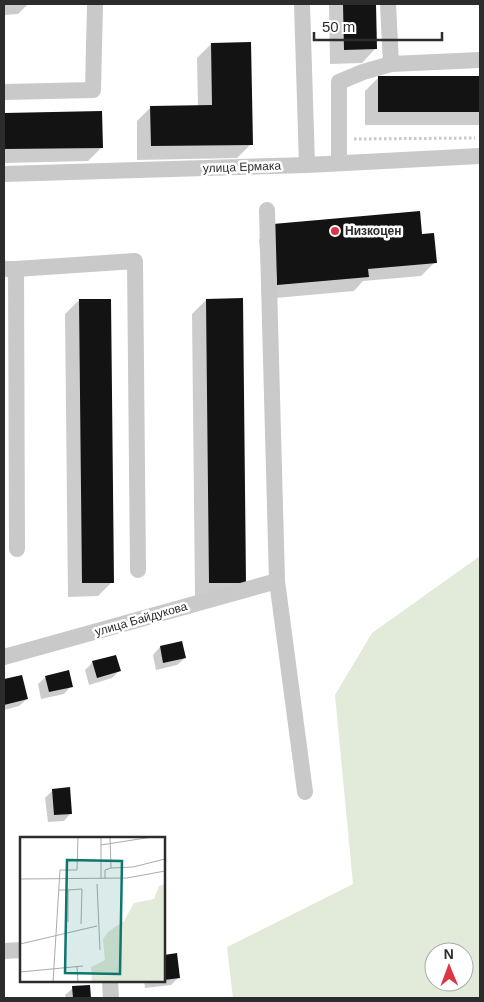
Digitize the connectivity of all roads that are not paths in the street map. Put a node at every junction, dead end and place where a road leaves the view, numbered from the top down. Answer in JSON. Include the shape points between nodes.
{"nodes":[{"id":1,"x":94,"y":4,"type":"edge"},
{"id":2,"x":302,"y":4,"type":"edge"},
{"id":3,"x":388,"y":4,"type":"edge"},
{"id":4,"x":480,"y":60,"type":"edge"},
{"id":5,"x":391,"y":64,"type":"junction"},
{"id":6,"x":4,"y":92,"type":"edge"},
{"id":7,"x":480,"y":156,"type":"edge"},
{"id":8,"x":339,"y":163,"type":"junction"},
{"id":9,"x":307,"y":165,"type":"junction"},
{"id":10,"x":4,"y":174,"type":"edge"},
{"id":11,"x":267,"y":210,"type":"dead end"},
{"id":12,"x":10,"y":269,"type":"edge"},
{"id":13,"x":17,"y":549,"type":"dead end"},
{"id":14,"x":138,"y":570,"type":"dead end"},
{"id":15,"x":277,"y":581,"type":"junction"},
{"id":16,"x":4,"y":657,"type":"edge"},
{"id":17,"x":306,"y":792,"type":"dead end"},
{"id":18,"x":20,"y":950,"type":"edge"},
{"id":19,"x":4,"y":951,"type":"edge"},
{"id":20,"x":110,"y":982,"type":"edge"},
{"id":21,"x":111,"y":998,"type":"edge"}],
"edges":[{"from":1,"to":6,"type":"street","via":[[93,90]]},
{"from":2,"to":9,"type":"street"},
{"from":3,"to":5,"type":"street"},
{"from":4,"to":5,"type":"street"},
{"from":5,"to":8,"type":"street","via":[[339,82]]},
{"from":7,"to":8,"type":"street","name":"улица Ермака"},
{"from":8,"to":9,"type":"street","name":"улица Ермака"},
{"from":9,"to":10,"type":"street","name":"улица Ермака"},
{"from":11,"to":15,"type":"street"},
{"from":12,"to":13,"type":"street"},
{"from":12,"to":14,"type":"street","via":[[135,261]]},
{"from":15,"to":16,"type":"street","name":"улица Байдукова"},
{"from":15,"to":17,"type":"street"},
{"from":18,"to":19,"type":"street"},
{"from":20,"to":21,"type":"street"}]}
